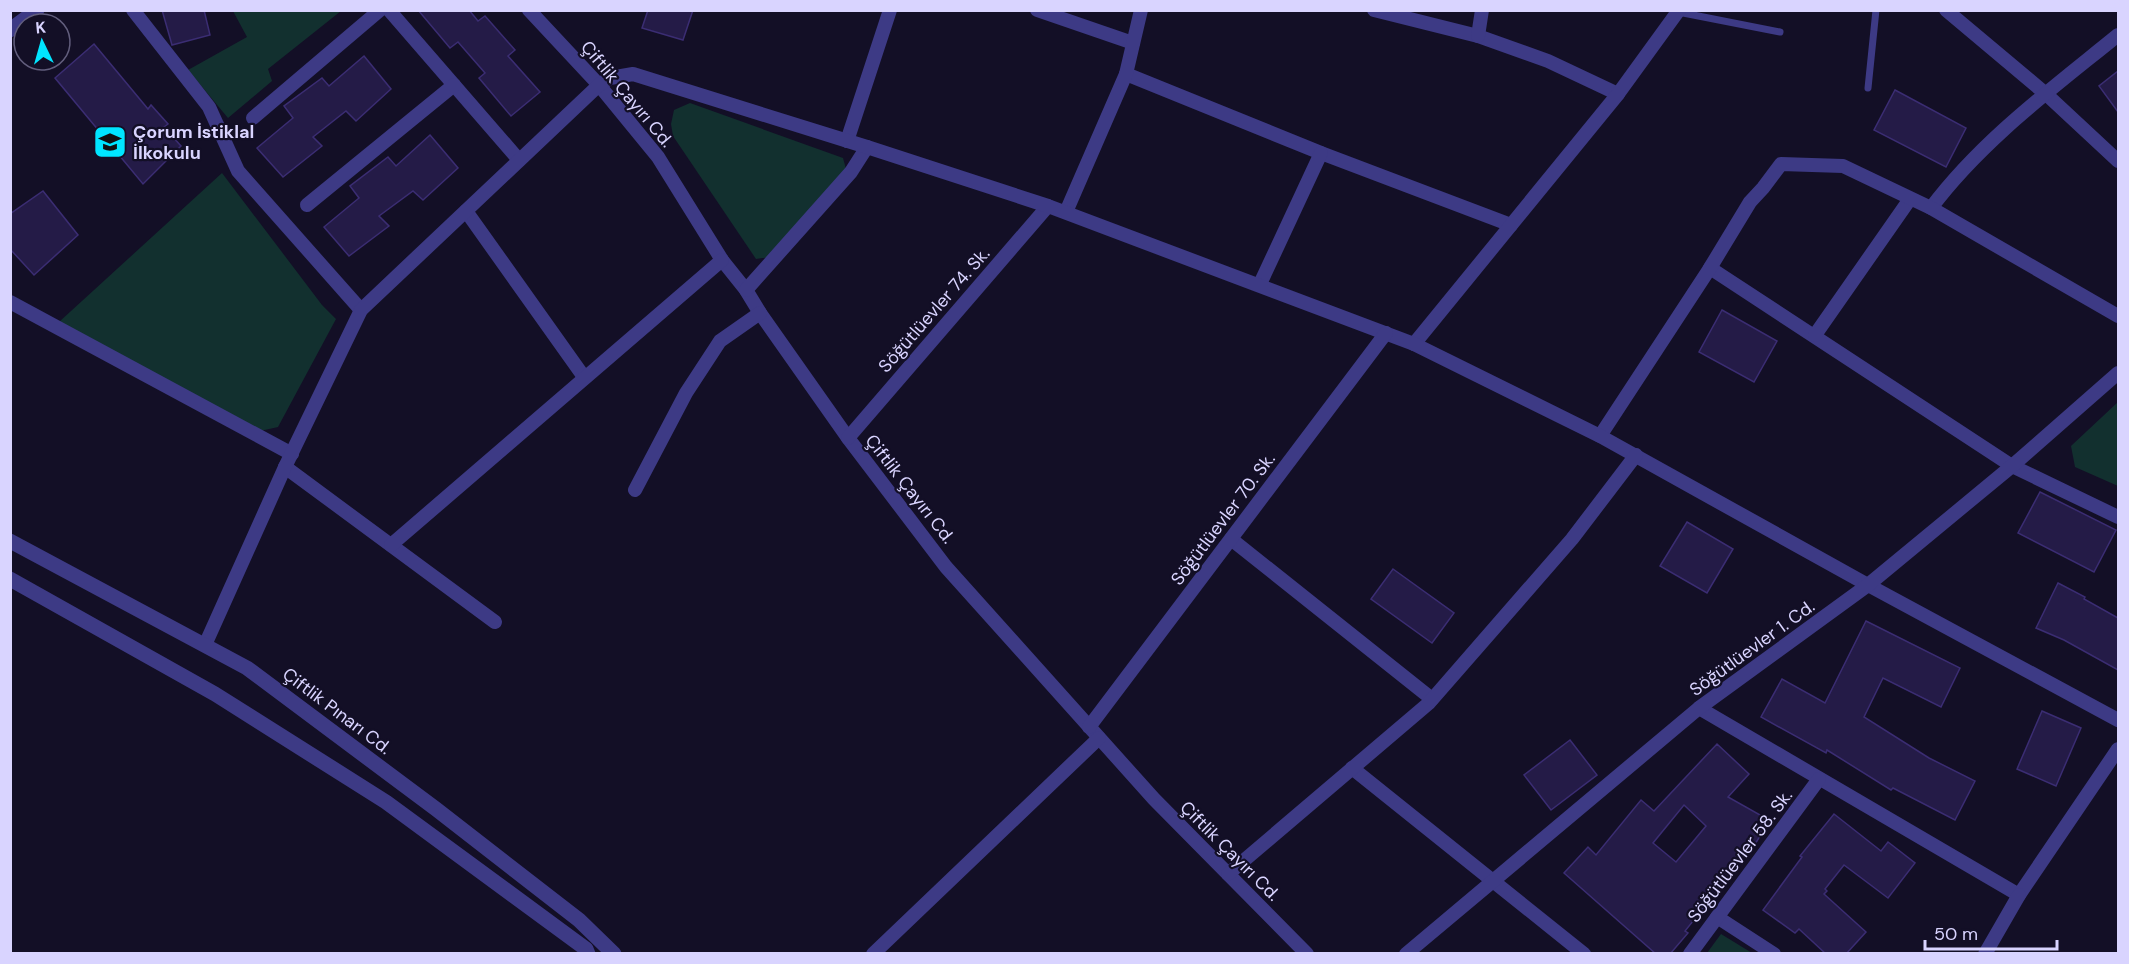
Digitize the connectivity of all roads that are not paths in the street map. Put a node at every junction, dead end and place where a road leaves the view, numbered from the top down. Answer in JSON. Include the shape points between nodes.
{"nodes":[{"id":1,"x":37,"y":10,"type":"edge"},
{"id":2,"x":133,"y":10,"type":"edge"},
{"id":3,"x":380,"y":10,"type":"edge"},
{"id":4,"x":389,"y":10,"type":"edge"},
{"id":5,"x":529,"y":10,"type":"edge"},
{"id":6,"x":890,"y":10,"type":"edge"},
{"id":7,"x":1037,"y":10,"type":"edge"},
{"id":8,"x":1141,"y":10,"type":"edge"},
{"id":9,"x":1374,"y":10,"type":"edge"},
{"id":10,"x":1482,"y":10,"type":"edge"},
{"id":11,"x":1876,"y":10,"type":"edge"},
{"id":12,"x":1946,"y":10,"type":"edge"},
{"id":13,"x":1678,"y":11,"type":"edge"},
{"id":14,"x":10,"y":30,"type":"edge"},
{"id":15,"x":1780,"y":32,"type":"dead end"},
{"id":16,"x":2118,"y":35,"type":"edge"},
{"id":17,"x":1478,"y":36,"type":"junction"},
{"id":18,"x":1133,"y":43,"type":"junction"},
{"id":19,"x":1126,"y":74,"type":"junction"},
{"id":20,"x":599,"y":84,"type":"junction"},
{"id":21,"x":454,"y":86,"type":"junction"},
{"id":22,"x":1868,"y":88,"type":"dead end"},
{"id":23,"x":1618,"y":94,"type":"junction"},
{"id":24,"x":2046,"y":94,"type":"junction"},
{"id":25,"x":253,"y":118,"type":"dead end"},
{"id":26,"x":847,"y":141,"type":"junction"},
{"id":27,"x":867,"y":147,"type":"junction"},
{"id":28,"x":1322,"y":153,"type":"junction"},
{"id":29,"x":519,"y":160,"type":"junction"},
{"id":30,"x":2118,"y":161,"type":"edge"},
{"id":31,"x":1910,"y":199,"type":"junction"},
{"id":32,"x":307,"y":205,"type":"dead end"},
{"id":33,"x":1048,"y":206,"type":"junction"},
{"id":34,"x":1931,"y":208,"type":"junction"},
{"id":35,"x":466,"y":211,"type":"junction"},
{"id":36,"x":1066,"y":212,"type":"junction"},
{"id":37,"x":1511,"y":225,"type":"junction"},
{"id":38,"x":722,"y":260,"type":"junction"},
{"id":39,"x":1710,"y":268,"type":"junction"},
{"id":40,"x":1260,"y":284,"type":"junction"},
{"id":41,"x":746,"y":290,"type":"junction"},
{"id":42,"x":10,"y":302,"type":"edge"},
{"id":43,"x":361,"y":310,"type":"junction"},
{"id":44,"x":760,"y":313,"type":"junction"},
{"id":45,"x":2118,"y":316,"type":"edge"},
{"id":46,"x":1386,"y":333,"type":"junction"},
{"id":47,"x":1815,"y":335,"type":"junction"},
{"id":48,"x":1414,"y":344,"type":"junction"},
{"id":49,"x":2118,"y":373,"type":"edge"},
{"id":50,"x":584,"y":377,"type":"junction"},
{"id":51,"x":1600,"y":436,"type":"junction"},
{"id":52,"x":848,"y":438,"type":"junction"},
{"id":53,"x":292,"y":454,"type":"junction"},
{"id":54,"x":1636,"y":455,"type":"junction"},
{"id":55,"x":2012,"y":466,"type":"junction"},
{"id":56,"x":285,"y":467,"type":"junction"},
{"id":57,"x":635,"y":490,"type":"dead end"},
{"id":58,"x":2118,"y":517,"type":"edge"},
{"id":59,"x":1231,"y":539,"type":"junction"},
{"id":60,"x":10,"y":541,"type":"edge"},
{"id":61,"x":391,"y":545,"type":"junction"},
{"id":62,"x":10,"y":579,"type":"edge"},
{"id":63,"x":1868,"y":585,"type":"junction"},
{"id":64,"x":495,"y":622,"type":"dead end"},
{"id":65,"x":205,"y":645,"type":"junction"},
{"id":66,"x":1432,"y":699,"type":"junction"},
{"id":67,"x":1700,"y":708,"type":"junction"},
{"id":68,"x":2118,"y":720,"type":"edge"},
{"id":69,"x":1089,"y":726,"type":"junction"},
{"id":70,"x":1099,"y":738,"type":"junction"},
{"id":71,"x":2118,"y":749,"type":"edge"},
{"id":72,"x":1352,"y":768,"type":"junction"},
{"id":73,"x":1819,"y":779,"type":"junction"},
{"id":74,"x":1228,"y":874,"type":"junction"},
{"id":75,"x":1493,"y":880,"type":"junction"},
{"id":76,"x":2019,"y":896,"type":"junction"},
{"id":77,"x":1717,"y":917,"type":"junction"},
{"id":78,"x":588,"y":954,"type":"edge"},
{"id":79,"x":614,"y":954,"type":"edge"},
{"id":80,"x":873,"y":954,"type":"edge"},
{"id":81,"x":1307,"y":954,"type":"edge"},
{"id":82,"x":1406,"y":954,"type":"edge"},
{"id":83,"x":1584,"y":954,"type":"edge"},
{"id":84,"x":1690,"y":954,"type":"edge"},
{"id":85,"x":1774,"y":954,"type":"edge"},
{"id":86,"x":1985,"y":954,"type":"edge"}],
"edges":[{"from":1,"to":14,"type":"street"},
{"from":2,"to":43,"type":"street","via":[[208,107],[238,171]]},
{"from":3,"to":25,"type":"street"},
{"from":4,"to":21,"type":"street"},
{"from":5,"to":20,"type":"street","name":"Çiftlik Çayırı Cd."},
{"from":6,"to":26,"type":"street"},
{"from":7,"to":18,"type":"street"},
{"from":8,"to":18,"type":"street"},
{"from":9,"to":17,"type":"street"},
{"from":10,"to":17,"type":"street"},
{"from":11,"to":22,"type":"lane"},
{"from":12,"to":24,"type":"street"},
{"from":13,"to":15,"type":"lane"},
{"from":13,"to":23,"type":"street"},
{"from":16,"to":24,"type":"street"},
{"from":17,"to":23,"type":"street","via":[[1548,61]]},
{"from":18,"to":19,"type":"street"},
{"from":19,"to":28,"type":"street"},
{"from":19,"to":36,"type":"street"},
{"from":20,"to":26,"type":"street","via":[[633,74]]},
{"from":20,"to":29,"type":"street"},
{"from":20,"to":38,"type":"street","name":"Çiftlik Çayırı Cd.","via":[[658,157]]},
{"from":21,"to":29,"type":"street"},
{"from":21,"to":32,"type":"street"},
{"from":23,"to":37,"type":"street"},
{"from":24,"to":30,"type":"street"},
{"from":24,"to":34,"type":"street","via":[[1952,180]]},
{"from":26,"to":27,"type":"street"},
{"from":27,"to":33,"type":"street"},
{"from":27,"to":41,"type":"street","via":[[851,172]]},
{"from":28,"to":37,"type":"street"},
{"from":28,"to":40,"type":"street"},
{"from":29,"to":35,"type":"street"},
{"from":31,"to":34,"type":"street"},
{"from":31,"to":39,"type":"street","via":[[1843,166],[1780,164],[1750,201]]},
{"from":31,"to":47,"type":"street"},
{"from":33,"to":36,"type":"street"},
{"from":33,"to":52,"type":"street","name":"Söğütlüevler 74. Sk."},
{"from":34,"to":45,"type":"street"},
{"from":35,"to":43,"type":"street"},
{"from":35,"to":50,"type":"street"},
{"from":36,"to":40,"type":"street"},
{"from":37,"to":48,"type":"street"},
{"from":38,"to":41,"type":"street","name":"Çiftlik Çayırı Cd."},
{"from":38,"to":50,"type":"street"},
{"from":39,"to":47,"type":"street"},
{"from":39,"to":51,"type":"street"},
{"from":40,"to":46,"type":"street"},
{"from":41,"to":44,"type":"street","name":"Çiftlik Çayırı Cd."},
{"from":42,"to":53,"type":"street"},
{"from":43,"to":53,"type":"street"},
{"from":44,"to":52,"type":"street","name":"Çiftlik Çayırı Cd."},
{"from":44,"to":57,"type":"street","via":[[720,341],[686,393]]},
{"from":46,"to":48,"type":"street"},
{"from":46,"to":59,"type":"street","name":"Söğütlüevler 70. Sk."},
{"from":47,"to":55,"type":"street"},
{"from":48,"to":51,"type":"street"},
{"from":49,"to":55,"type":"street","name":"Söğütlüevler 1. Cd."},
{"from":50,"to":61,"type":"street"},
{"from":51,"to":54,"type":"street"},
{"from":52,"to":69,"type":"street","name":"Çiftlik Çayırı Cd.","via":[[946,567]]},
{"from":53,"to":56,"type":"street"},
{"from":54,"to":63,"type":"street"},
{"from":54,"to":66,"type":"street","via":[[1572,539]]},
{"from":55,"to":58,"type":"street"},
{"from":55,"to":63,"type":"street","name":"Söğütlüevler 1. Cd."},
{"from":56,"to":61,"type":"street"},
{"from":56,"to":65,"type":"street"},
{"from":59,"to":66,"type":"street"},
{"from":59,"to":69,"type":"street","name":"Söğütlüevler 70. Sk."},
{"from":60,"to":65,"type":"street","name":"Çiftlik Pınarı Cd."},
{"from":61,"to":64,"type":"street"},
{"from":62,"to":78,"type":"street","via":[[215,694],[386,802]]},
{"from":63,"to":67,"type":"street","name":"Söğütlüevler 1. Cd."},
{"from":63,"to":68,"type":"street"},
{"from":65,"to":79,"type":"street","name":"Çiftlik Pınarı Cd.","via":[[247,668],[436,809],[579,920]]},
{"from":66,"to":72,"type":"street"},
{"from":67,"to":73,"type":"street"},
{"from":67,"to":75,"type":"street","name":"Söğütlüevler 1. Cd."},
{"from":69,"to":70,"type":"street","name":"Çiftlik Çayırı Cd."},
{"from":70,"to":74,"type":"street","name":"Çiftlik Çayırı Cd."},
{"from":70,"to":80,"type":"street"},
{"from":71,"to":76,"type":"street"},
{"from":72,"to":74,"type":"street"},
{"from":72,"to":75,"type":"street"},
{"from":73,"to":76,"type":"street"},
{"from":73,"to":77,"type":"street","name":"Söğütlüevler 58. Sk."},
{"from":74,"to":81,"type":"street","name":"Çiftlik Çayırı Cd."},
{"from":75,"to":82,"type":"street","name":"Söğütlüevler 1. Cd."},
{"from":75,"to":83,"type":"street"},
{"from":76,"to":86,"type":"street"},
{"from":77,"to":84,"type":"street","name":"Söğütlüevler 58. Sk."},
{"from":77,"to":85,"type":"street"}]}
